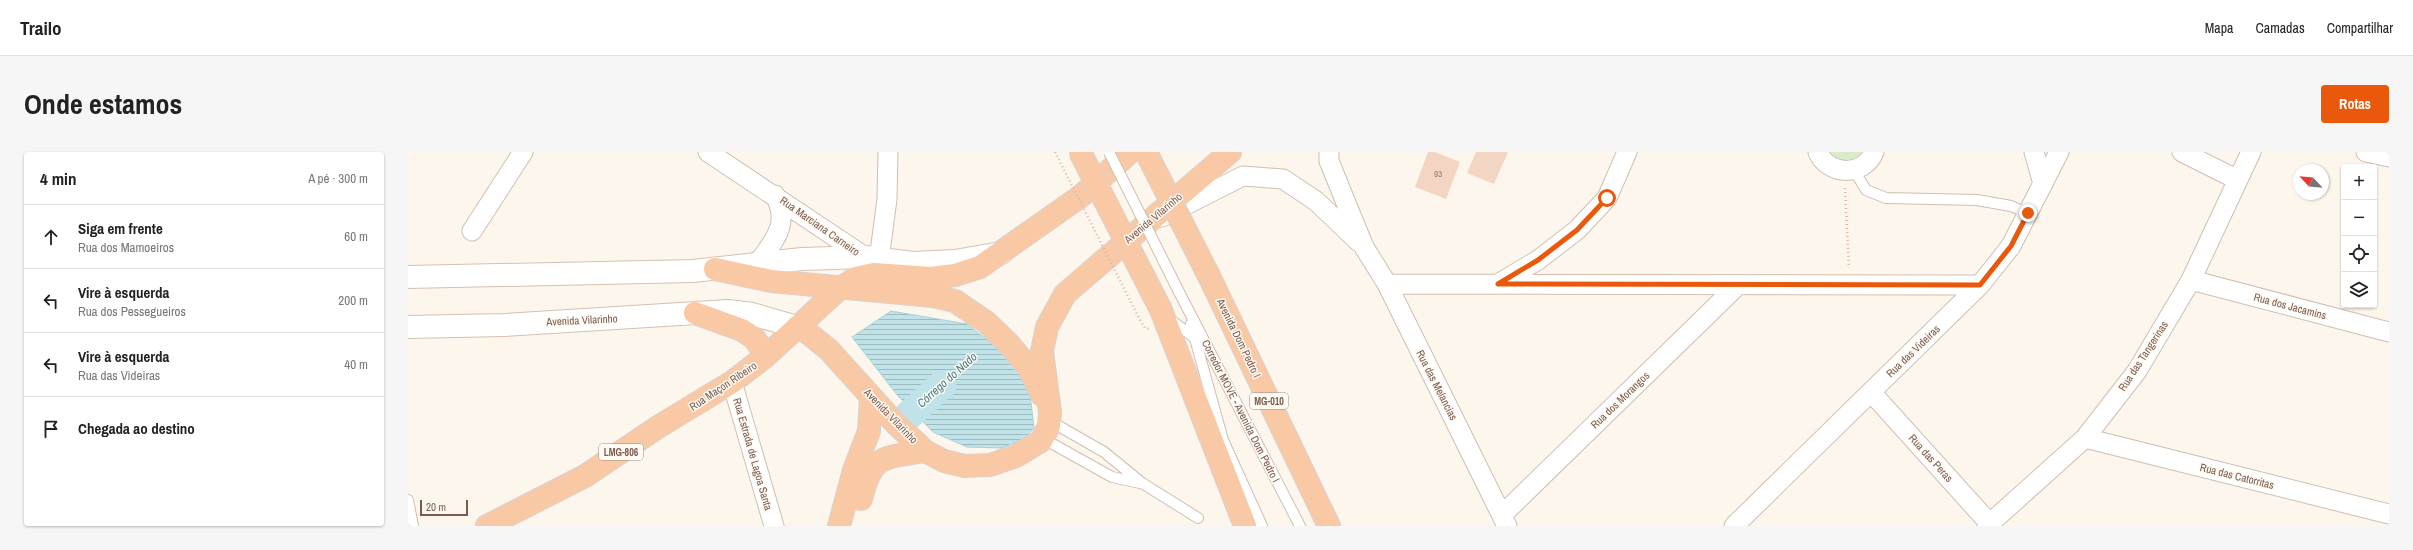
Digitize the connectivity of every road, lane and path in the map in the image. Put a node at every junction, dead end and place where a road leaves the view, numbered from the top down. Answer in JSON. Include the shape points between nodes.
{"nodes":[{"id":1,"x":523,"y":152,"type":"edge"},
{"id":2,"x":708,"y":152,"type":"edge"},
{"id":3,"x":888,"y":152,"type":"edge"},
{"id":4,"x":1056,"y":152,"type":"edge"},
{"id":5,"x":1080,"y":152,"type":"edge"},
{"id":6,"x":1109,"y":152,"type":"edge"},
{"id":7,"x":1130,"y":152,"type":"edge"},
{"id":8,"x":1146,"y":152,"type":"edge"},
{"id":9,"x":1230,"y":152,"type":"edge"},
{"id":10,"x":1328,"y":152,"type":"edge"},
{"id":11,"x":1627,"y":152,"type":"edge"},
{"id":12,"x":1818,"y":152,"type":"edge"},
{"id":13,"x":1874,"y":152,"type":"edge"},
{"id":14,"x":2034,"y":152,"type":"edge"},
{"id":15,"x":2058,"y":152,"type":"edge"},
{"id":16,"x":2182,"y":152,"type":"edge"},
{"id":17,"x":2251,"y":152,"type":"edge"},
{"id":18,"x":2366,"y":152,"type":"edge"},
{"id":19,"x":2389,"y":157,"type":"edge"},
{"id":20,"x":1849,"y":171,"type":"junction"},
{"id":21,"x":2238,"y":180,"type":"junction"},
{"id":22,"x":2043,"y":184,"type":"junction"},
{"id":23,"x":774,"y":195,"type":"junction"},
{"id":24,"x":2028,"y":213,"type":"junction"},
{"id":25,"x":1147,"y":224,"type":"junction"},
{"id":26,"x":472,"y":230,"type":"dead end"},
{"id":27,"x":1364,"y":247,"type":"junction"},
{"id":28,"x":1001,"y":253,"type":"junction"},
{"id":29,"x":872,"y":259,"type":"junction"},
{"id":30,"x":758,"y":263,"type":"junction"},
{"id":31,"x":715,"y":269,"type":"junction"},
{"id":32,"x":1849,"y":270,"type":"dead end"},
{"id":33,"x":408,"y":277,"type":"edge"},
{"id":34,"x":2191,"y":280,"type":"junction"},
{"id":35,"x":1387,"y":284,"type":"junction"},
{"id":36,"x":1498,"y":284,"type":"junction"},
{"id":37,"x":1738,"y":285,"type":"junction"},
{"id":38,"x":1980,"y":285,"type":"junction"},
{"id":39,"x":839,"y":289,"type":"junction"},
{"id":40,"x":1180,"y":294,"type":"junction"},
{"id":41,"x":1162,"y":312,"type":"junction"},
{"id":42,"x":695,"y":313,"type":"junction"},
{"id":43,"x":1140,"y":320,"type":"dead end"},
{"id":44,"x":408,"y":327,"type":"edge"},
{"id":45,"x":797,"y":327,"type":"junction"},
{"id":46,"x":2389,"y":332,"type":"edge"},
{"id":47,"x":1195,"y":338,"type":"junction"},
{"id":48,"x":766,"y":356,"type":"junction"},
{"id":49,"x":732,"y":382,"type":"junction"},
{"id":50,"x":1871,"y":392,"type":"junction"},
{"id":51,"x":872,"y":397,"type":"junction"},
{"id":52,"x":1047,"y":424,"type":"junction"},
{"id":53,"x":2085,"y":438,"type":"junction"},
{"id":54,"x":925,"y":451,"type":"junction"},
{"id":55,"x":1142,"y":483,"type":"junction"},
{"id":56,"x":408,"y":500,"type":"edge"},
{"id":57,"x":1198,"y":518,"type":"dead end"},
{"id":58,"x":2387,"y":518,"type":"edge"},
{"id":59,"x":509,"y":521,"type":"edge"},
{"id":60,"x":1505,"y":521,"type":"edge"},
{"id":61,"x":1989,"y":525,"type":"edge"},
{"id":62,"x":413,"y":526,"type":"edge"},
{"id":63,"x":487,"y":526,"type":"edge"},
{"id":64,"x":774,"y":526,"type":"edge"},
{"id":65,"x":839,"y":526,"type":"edge"},
{"id":66,"x":854,"y":526,"type":"edge"},
{"id":67,"x":1245,"y":526,"type":"edge"},
{"id":68,"x":1262,"y":526,"type":"edge"},
{"id":69,"x":1300,"y":526,"type":"edge"},
{"id":70,"x":1329,"y":526,"type":"edge"},
{"id":71,"x":1734,"y":526,"type":"edge"}],
"edges":[{"from":1,"to":26,"type":"street"},
{"from":2,"to":23,"type":"street","name":"Rua Marciana Carneiro"},
{"from":3,"to":29,"type":"street","via":[[887,199]]},
{"from":4,"to":43,"type":"path","bridge":true},
{"from":5,"to":41,"type":"highway","bridge":true},
{"from":6,"to":40,"type":"lane","name":"Corredor MOVE - Avenida Dom Pedro I","bridge":true},
{"from":7,"to":28,"type":"highway","via":[[1081,196]]},
{"from":8,"to":70,"type":"highway","name":"Avenida Dom Pedro I","number":"MG-010","bridge":true,"via":[[1209,276]]},
{"from":9,"to":25,"type":"highway","name":"Avenida Vilarinho"},
{"from":10,"to":27,"type":"street","name":"Rua das Melancias","via":[[1329,161]]},
{"from":11,"to":36,"type":"street","via":[[1607,198],[1577,230],[1538,260]]},
{"from":12,"to":20,"type":"street","via":[[1825,163],[1834,169]]},
{"from":13,"to":20,"type":"street","via":[[1864,166]]},
{"from":14,"to":22,"type":"street"},
{"from":15,"to":22,"type":"street","name":"Rua das Videiras"},
{"from":16,"to":21,"type":"street"},
{"from":17,"to":21,"type":"street","name":"Rua das Tangerinas"},
{"from":18,"to":19,"type":"street"},
{"from":20,"to":24,"type":"lane","via":[[1866,190],[1886,198],[1976,200],[2011,206]]},
{"from":20,"to":32,"type":"path"},
{"from":21,"to":34,"type":"street","name":"Rua das Tangerinas"},
{"from":22,"to":24,"type":"street","name":"Rua das Videiras"},
{"from":23,"to":29,"type":"street","name":"Rua Marciana Carneiro","via":[[833,237]]},
{"from":23,"to":30,"type":"street","name":"Rua Marciana Carneiro","via":[[781,209],[782,224]]},
{"from":24,"to":38,"type":"street","name":"Rua das Videiras","via":[[2011,246]]},
{"from":25,"to":27,"type":"street","name":"Rua das Melancias","via":[[1243,176],[1283,179],[1316,201]]},
{"from":25,"to":52,"type":"highway","name":"Avenida Vilarinho","via":[[1065,294],[1047,327],[1042,351]]},
{"from":27,"to":35,"type":"street","name":"Rua das Melancias"},
{"from":28,"to":29,"type":"main road","via":[[955,261],[913,263]]},
{"from":28,"to":39,"type":"highway","name":"Rua Maçon Ribeiro","via":[[980,267],[955,275],[931,278],[874,274],[856,278]]},
{"from":29,"to":30,"type":"main road","via":[[802,259]]},
{"from":30,"to":31,"type":"main road"},
{"from":31,"to":33,"type":"main road"},
{"from":31,"to":39,"type":"highway","via":[[770,281]]},
{"from":34,"to":46,"type":"street","name":"Rua dos Jacamins"},
{"from":34,"to":53,"type":"street","name":"Rua das Tangerinas","via":[[2137,371]]},
{"from":35,"to":36,"type":"street"},
{"from":35,"to":60,"type":"street","name":"Rua das Melancias"},
{"from":36,"to":37,"type":"street"},
{"from":37,"to":38,"type":"street"},
{"from":37,"to":60,"type":"street","name":"Rua dos Morangos"},
{"from":38,"to":50,"type":"street","name":"Rua das Videiras"},
{"from":39,"to":45,"type":"highway","name":"Rua Maçon Ribeiro"},
{"from":39,"to":52,"type":"highway","via":[[933,296],[955,301],[986,322],[1008,343],[1028,368]]},
{"from":40,"to":47,"type":"lane","name":"Corredor MOVE - Avenida Dom Pedro I"},
{"from":40,"to":69,"type":"lane","name":"Corredor MOVE - Avenida Dom Pedro I"},
{"from":41,"to":47,"type":"lane"},
{"from":41,"to":67,"type":"highway"},
{"from":42,"to":44,"type":"main road","name":"Avenida Vilarinho","via":[[505,325]]},
{"from":42,"to":45,"type":"main road","name":"Avenida Vilarinho","via":[[728,311],[752,314]]},
{"from":42,"to":48,"type":"highway","via":[[742,330],[755,339]]},
{"from":45,"to":48,"type":"highway","name":"Rua Maçon Ribeiro","number":"LMG-806"},
{"from":45,"to":51,"type":"highway","name":"Avenida Vilarinho","via":[[829,350]]},
{"from":47,"to":68,"type":"lane","name":"Corredor MOVE - Avenida Dom Pedro I","via":[[1223,440]]},
{"from":48,"to":49,"type":"highway","name":"Rua Maçon Ribeiro","number":"LMG-806"},
{"from":49,"to":59,"type":"highway","name":"Rua Maçon Ribeiro","number":"LMG-806","via":[[585,476]]},
{"from":49,"to":64,"type":"street","name":"Rua Estrada de Lagoa Santa"},
{"from":50,"to":61,"type":"street","name":"Rua das Peras"},
{"from":50,"to":71,"type":"street","name":"Rua das Videiras"},
{"from":51,"to":54,"type":"highway","name":"Avenida Vilarinho"},
{"from":51,"to":65,"type":"highway","via":[[869,431],[854,470]]},
{"from":52,"to":54,"type":"highway","name":"Avenida Vilarinho","via":[[1016,456],[990,465],[965,466],[944,461]]},
{"from":52,"to":55,"type":"lane","via":[[1104,452]]},
{"from":52,"to":55,"type":"lane","via":[[1112,477]]},
{"from":53,"to":58,"type":"street","name":"Rua das Catorritas"},
{"from":53,"to":61,"type":"street","name":"Rua das Tangerinas"},
{"from":54,"to":66,"type":"highway","via":[[888,457],[873,467],[866,477]]},
{"from":55,"to":57,"type":"lane"},
{"from":56,"to":62,"type":"lane"},
{"from":59,"to":63,"type":"highway","name":"Rua Maçon Ribeiro","number":"LMG-806"}]}
